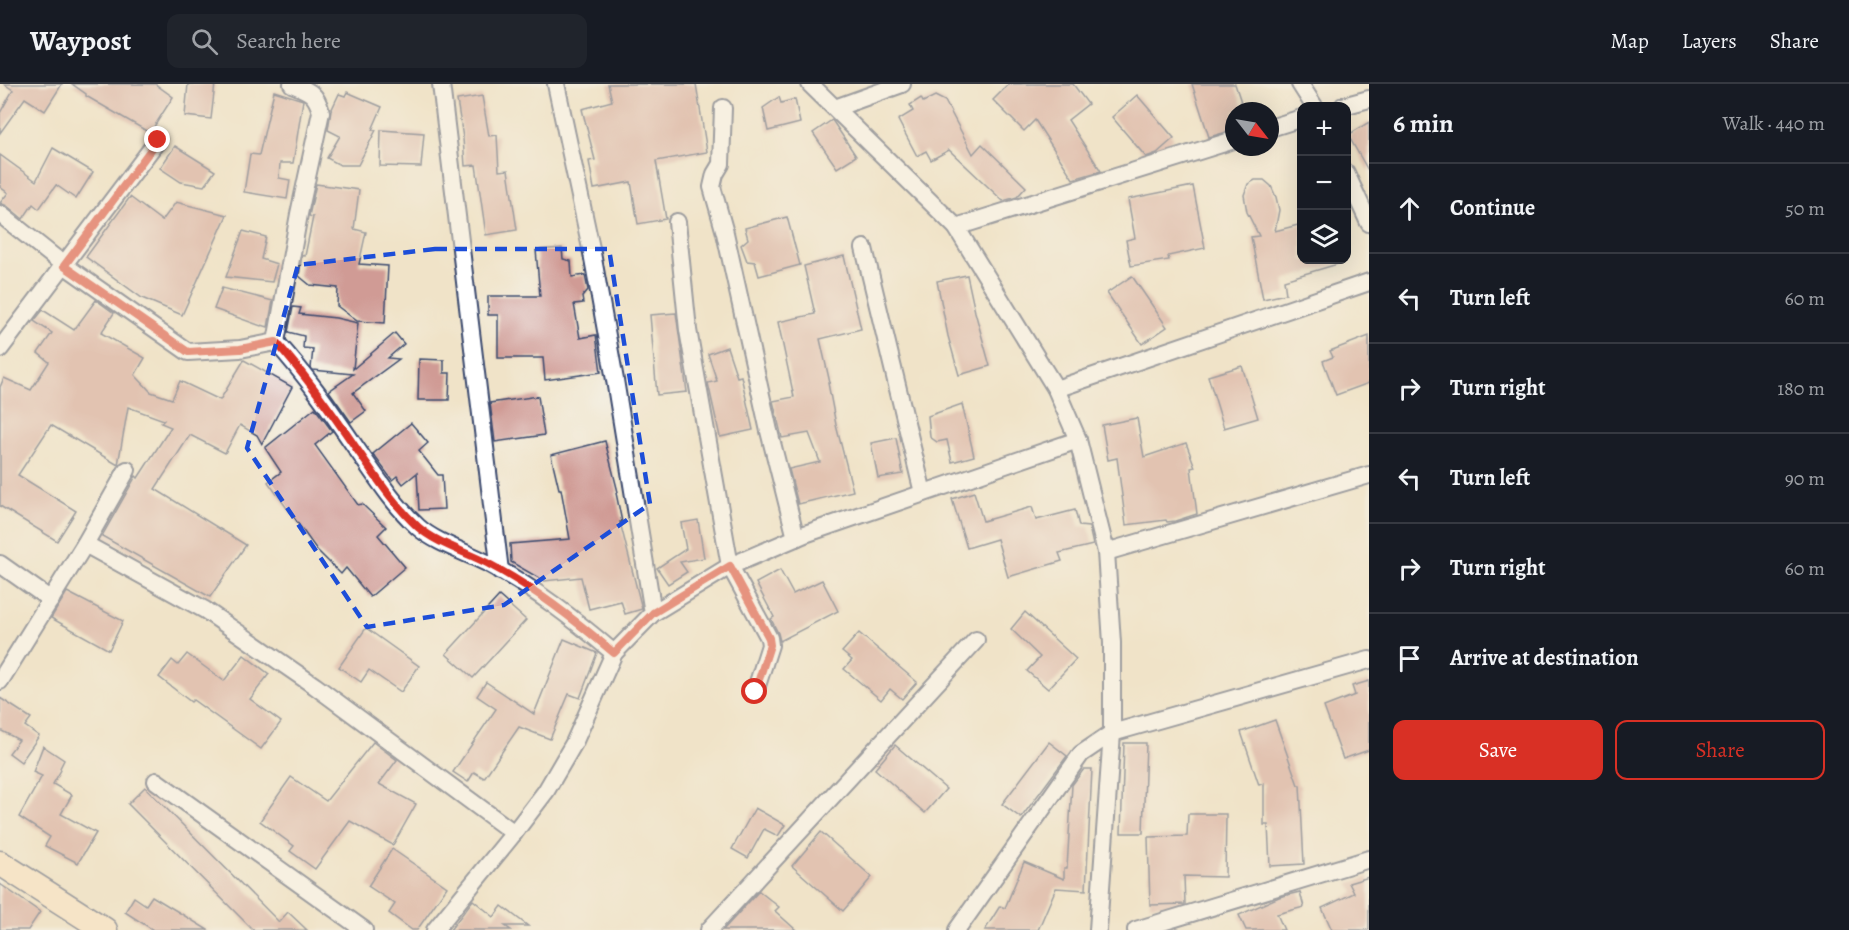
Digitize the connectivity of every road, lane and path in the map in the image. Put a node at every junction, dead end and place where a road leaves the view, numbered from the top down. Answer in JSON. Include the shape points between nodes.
{"nodes":[{"id":1,"x":292,"y":84,"type":"edge"},
{"id":2,"x":441,"y":84,"type":"edge"},
{"id":3,"x":556,"y":84,"type":"edge"},
{"id":4,"x":810,"y":84,"type":"edge"},
{"id":5,"x":902,"y":84,"type":"edge"},
{"id":6,"x":1300,"y":84,"type":"edge"},
{"id":7,"x":1369,"y":99,"type":"edge"},
{"id":8,"x":1311,"y":102,"type":"edge"},
{"id":9,"x":1351,"y":104,"type":"edge"},
{"id":10,"x":723,"y":108,"type":"dead end"},
{"id":11,"x":835,"y":108,"type":"junction"},
{"id":12,"x":1297,"y":120,"type":"edge"},
{"id":13,"x":1279,"y":125,"type":"edge"},
{"id":14,"x":158,"y":140,"type":"dead end"},
{"id":15,"x":1225,"y":143,"type":"edge"},
{"id":16,"x":1351,"y":182,"type":"edge"},
{"id":17,"x":0,"y":214,"type":"edge"},
{"id":18,"x":677,"y":222,"type":"dead end"},
{"id":19,"x":1369,"y":223,"type":"edge"},
{"id":20,"x":956,"y":227,"type":"junction"},
{"id":21,"x":864,"y":248,"type":"dead end"},
{"id":22,"x":64,"y":266,"type":"junction"},
{"id":23,"x":1369,"y":282,"type":"edge"},
{"id":24,"x":276,"y":342,"type":"junction"},
{"id":25,"x":0,"y":349,"type":"edge"},
{"id":26,"x":1056,"y":389,"type":"junction"},
{"id":27,"x":1078,"y":440,"type":"junction"},
{"id":28,"x":127,"y":471,"type":"dead end"},
{"id":29,"x":1369,"y":475,"type":"edge"},
{"id":30,"x":923,"y":493,"type":"junction"},
{"id":31,"x":796,"y":538,"type":"junction"},
{"id":32,"x":85,"y":544,"type":"junction"},
{"id":33,"x":1106,"y":552,"type":"junction"},
{"id":34,"x":0,"y":564,"type":"edge"},
{"id":35,"x":730,"y":566,"type":"junction"},
{"id":36,"x":500,"y":571,"type":"junction"},
{"id":37,"x":51,"y":600,"type":"junction"},
{"id":38,"x":653,"y":613,"type":"junction"},
{"id":39,"x":976,"y":640,"type":"dead end"},
{"id":40,"x":614,"y":653,"type":"junction"},
{"id":41,"x":1369,"y":660,"type":"edge"},
{"id":42,"x":0,"y":681,"type":"edge"},
{"id":43,"x":755,"y":692,"type":"dead end"},
{"id":44,"x":1112,"y":733,"type":"junction"},
{"id":45,"x":156,"y":781,"type":"dead end"},
{"id":46,"x":514,"y":833,"type":"junction"},
{"id":47,"x":1369,"y":859,"type":"edge"},
{"id":48,"x":0,"y":863,"type":"edge"},
{"id":49,"x":100,"y":929,"type":"edge"},
{"id":50,"x":364,"y":930,"type":"edge"},
{"id":51,"x":435,"y":930,"type":"edge"},
{"id":52,"x":709,"y":930,"type":"edge"},
{"id":53,"x":957,"y":930,"type":"edge"},
{"id":54,"x":1098,"y":930,"type":"edge"},
{"id":55,"x":1136,"y":930,"type":"edge"}],
"edges":[{"from":1,"to":24,"type":"street","via":[[317,98],[321,112]]},
{"from":2,"to":36,"type":"street"},
{"from":3,"to":38,"type":"street","via":[[592,253]]},
{"from":4,"to":11,"type":"street"},
{"from":5,"to":11,"type":"street"},
{"from":6,"to":8,"type":"street"},
{"from":7,"to":9,"type":"street"},
{"from":10,"to":31,"type":"street","via":[[721,164],[712,187]]},
{"from":11,"to":20,"type":"street"},
{"from":12,"to":13,"type":"street"},
{"from":14,"to":22,"type":"street"},
{"from":15,"to":20,"type":"street"},
{"from":16,"to":19,"type":"street"},
{"from":17,"to":22,"type":"street"},
{"from":18,"to":35,"type":"street","via":[[688,330]]},
{"from":20,"to":26,"type":"street"},
{"from":21,"to":30,"type":"street"},
{"from":22,"to":24,"type":"street","via":[[188,352]]},
{"from":22,"to":25,"type":"street"},
{"from":23,"to":26,"type":"street"},
{"from":24,"to":36,"type":"street","via":[[305,374],[394,503],[420,529]]},
{"from":26,"to":27,"type":"street"},
{"from":27,"to":30,"type":"street"},
{"from":27,"to":33,"type":"street"},
{"from":28,"to":32,"type":"street"},
{"from":29,"to":33,"type":"street"},
{"from":30,"to":31,"type":"street"},
{"from":31,"to":35,"type":"street"},
{"from":32,"to":37,"type":"street"},
{"from":32,"to":46,"type":"street","via":[[205,610]]},
{"from":33,"to":44,"type":"street"},
{"from":34,"to":37,"type":"street"},
{"from":35,"to":38,"type":"street"},
{"from":35,"to":43,"type":"street","via":[[769,638]]},
{"from":36,"to":40,"type":"street","via":[[578,622]]},
{"from":37,"to":42,"type":"street"},
{"from":38,"to":40,"type":"street"},
{"from":39,"to":52,"type":"street"},
{"from":40,"to":46,"type":"street","via":[[574,743],[546,791]]},
{"from":41,"to":44,"type":"street"},
{"from":44,"to":53,"type":"street","via":[[1081,754]]},
{"from":44,"to":54,"type":"street"},
{"from":45,"to":50,"type":"street"},
{"from":46,"to":51,"type":"street"},
{"from":47,"to":55,"type":"street"},
{"from":48,"to":49,"type":"main road"}]}
